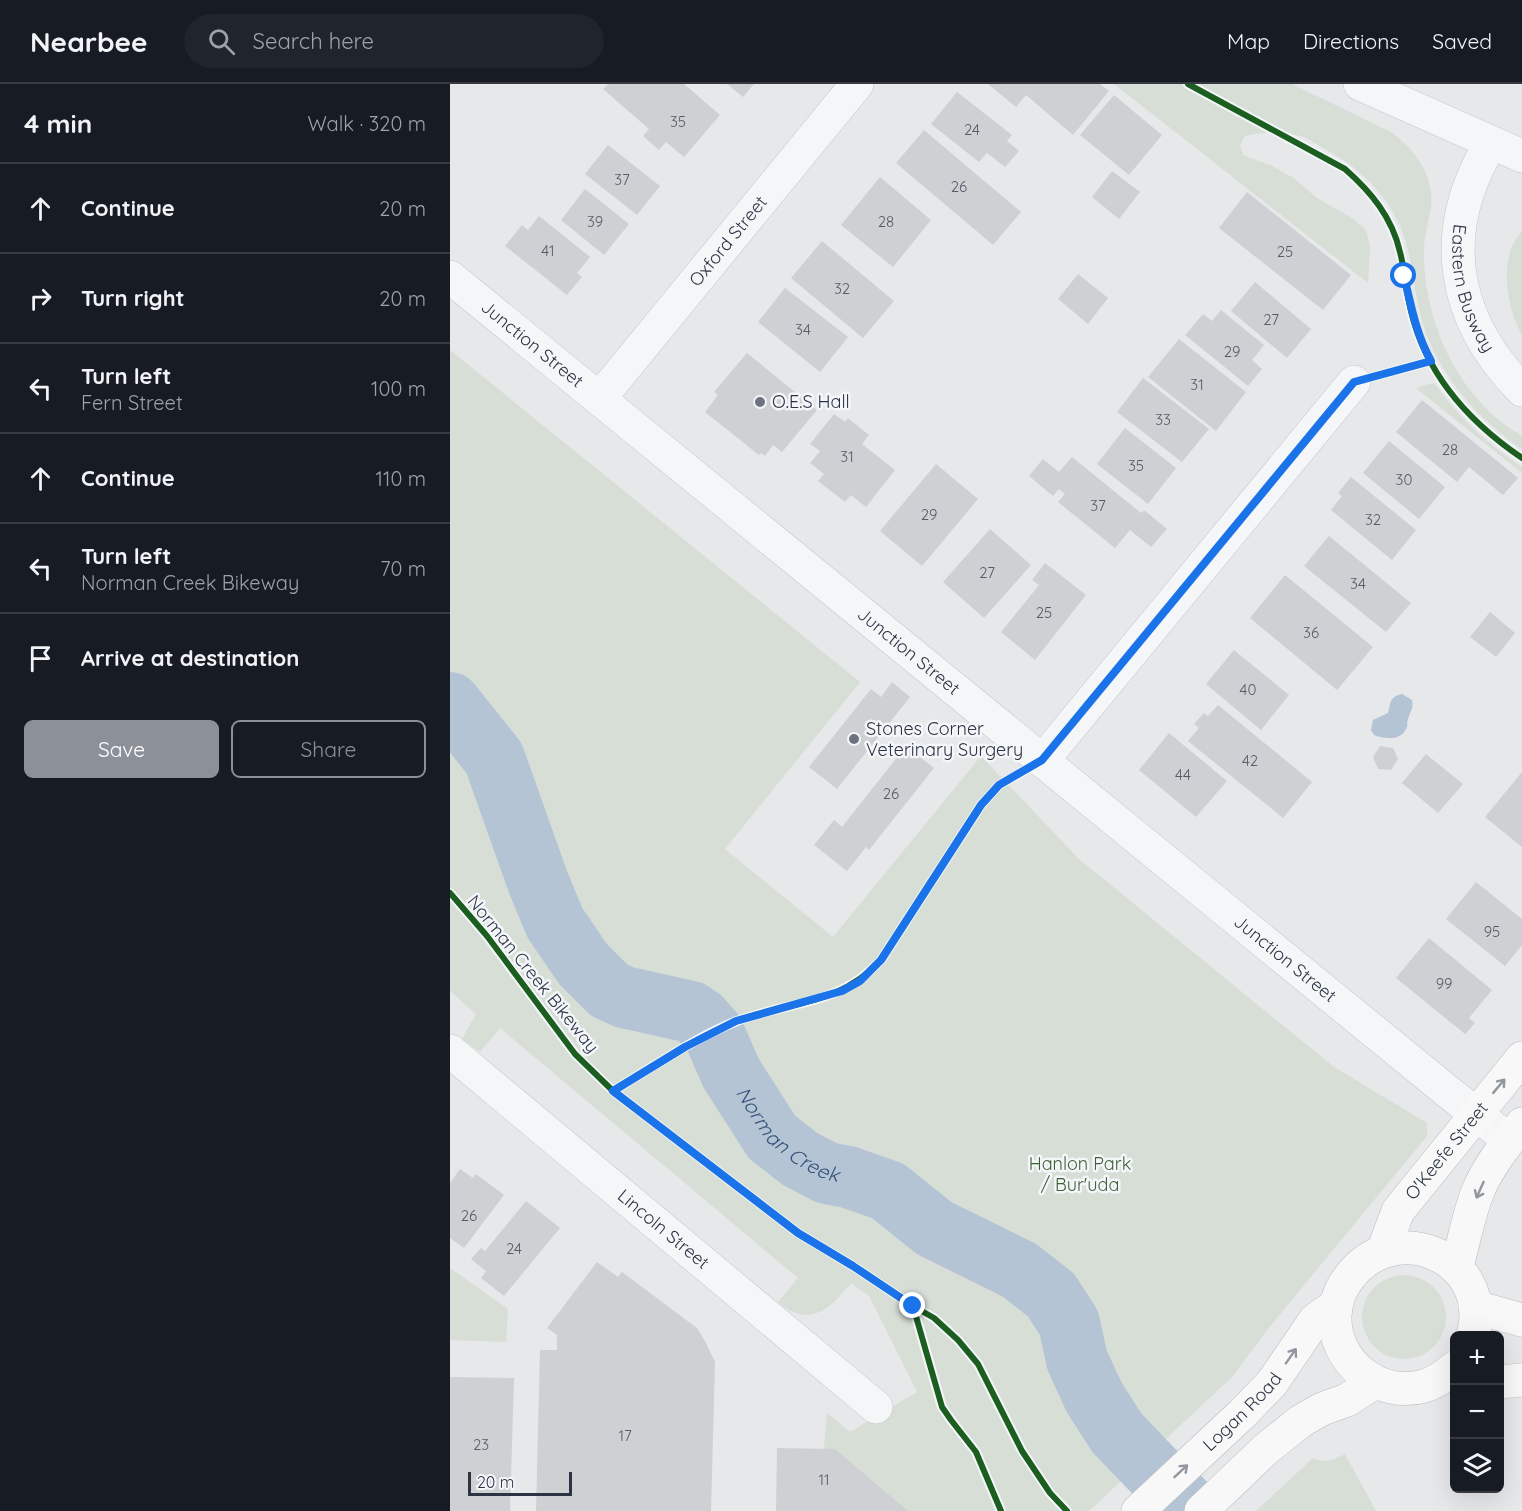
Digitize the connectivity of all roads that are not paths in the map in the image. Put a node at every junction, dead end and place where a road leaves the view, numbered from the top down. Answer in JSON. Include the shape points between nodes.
{"nodes":[{"id":1,"x":857,"y":84,"type":"edge"},
{"id":2,"x":1360,"y":84,"type":"edge"},
{"id":3,"x":1491,"y":143,"type":"junction"},
{"id":4,"x":1522,"y":156,"type":"edge"},
{"id":5,"x":450,"y":277,"type":"edge"},
{"id":6,"x":1354,"y":382,"type":"dead end"},
{"id":7,"x":1522,"y":390,"type":"edge"},
{"id":8,"x":599,"y":399,"type":"junction"},
{"id":9,"x":1042,"y":760,"type":"junction"},
{"id":10,"x":450,"y":1051,"type":"edge"},
{"id":11,"x":1522,"y":1058,"type":"edge"},
{"id":12,"x":1476,"y":1114,"type":"junction"},
{"id":13,"x":1516,"y":1132,"type":"edge"},
{"id":14,"x":1383,"y":1251,"type":"junction"},
{"id":15,"x":1456,"y":1268,"type":"junction"},
{"id":16,"x":1336,"y":1305,"type":"junction"},
{"id":17,"x":1522,"y":1320,"type":"edge"},
{"id":18,"x":1474,"y":1321,"type":"edge"},
{"id":19,"x":1450,"y":1374,"type":"edge"},
{"id":20,"x":1522,"y":1380,"type":"edge"},
{"id":21,"x":1375,"y":1382,"type":"junction"},
{"id":22,"x":1504,"y":1382,"type":"edge"},
{"id":23,"x":876,"y":1407,"type":"dead end"},
{"id":24,"x":1138,"y":1511,"type":"edge"},
{"id":25,"x":1201,"y":1511,"type":"edge"}],
"edges":[{"from":1,"to":8,"type":"street","name":"Oxford Street"},
{"from":2,"to":3,"type":"street"},
{"from":3,"to":4,"type":"street"},
{"from":3,"to":7,"type":"street","name":"Eastern Busway","via":[[1463,208],[1458,257],[1462,288],[1484,345]]},
{"from":5,"to":8,"type":"street","name":"Junction Street"},
{"from":6,"to":9,"type":"street"},
{"from":8,"to":9,"type":"street","name":"Junction Street"},
{"from":9,"to":12,"type":"street","name":"Junction Street"},
{"from":10,"to":23,"type":"street","name":"Lincoln Street"},
{"from":12,"to":11,"type":"main road","name":"O'Keefe Street","one_way":true},
{"from":12,"to":13,"type":"street","name":"Junction Street"},
{"from":12,"to":14,"type":"main road","name":"O'Keefe Street","via":[[1398,1211]]},
{"from":13,"to":15,"type":"main road","one_way":true,"via":[[1479,1189]]},
{"from":14,"to":15,"type":"main road","via":[[1402,1247],[1422,1249]]},
{"from":14,"to":16,"type":"main road","via":[[1352,1272]]},
{"from":15,"to":18,"type":"main road","via":[[1468,1286]]},
{"from":16,"to":21,"type":"main road","via":[[1335,1324],[1347,1359]]},
{"from":24,"to":16,"type":"main road","name":"Logan Road","one_way":true,"via":[[1272,1383],[1315,1320]]},
{"from":17,"to":18,"type":"main road"},
{"from":19,"to":21,"type":"main road","via":[[1423,1386],[1399,1388]]},
{"from":20,"to":22,"type":"main road"},
{"from":21,"to":25,"type":"main road","via":[[1284,1434]]}]}
